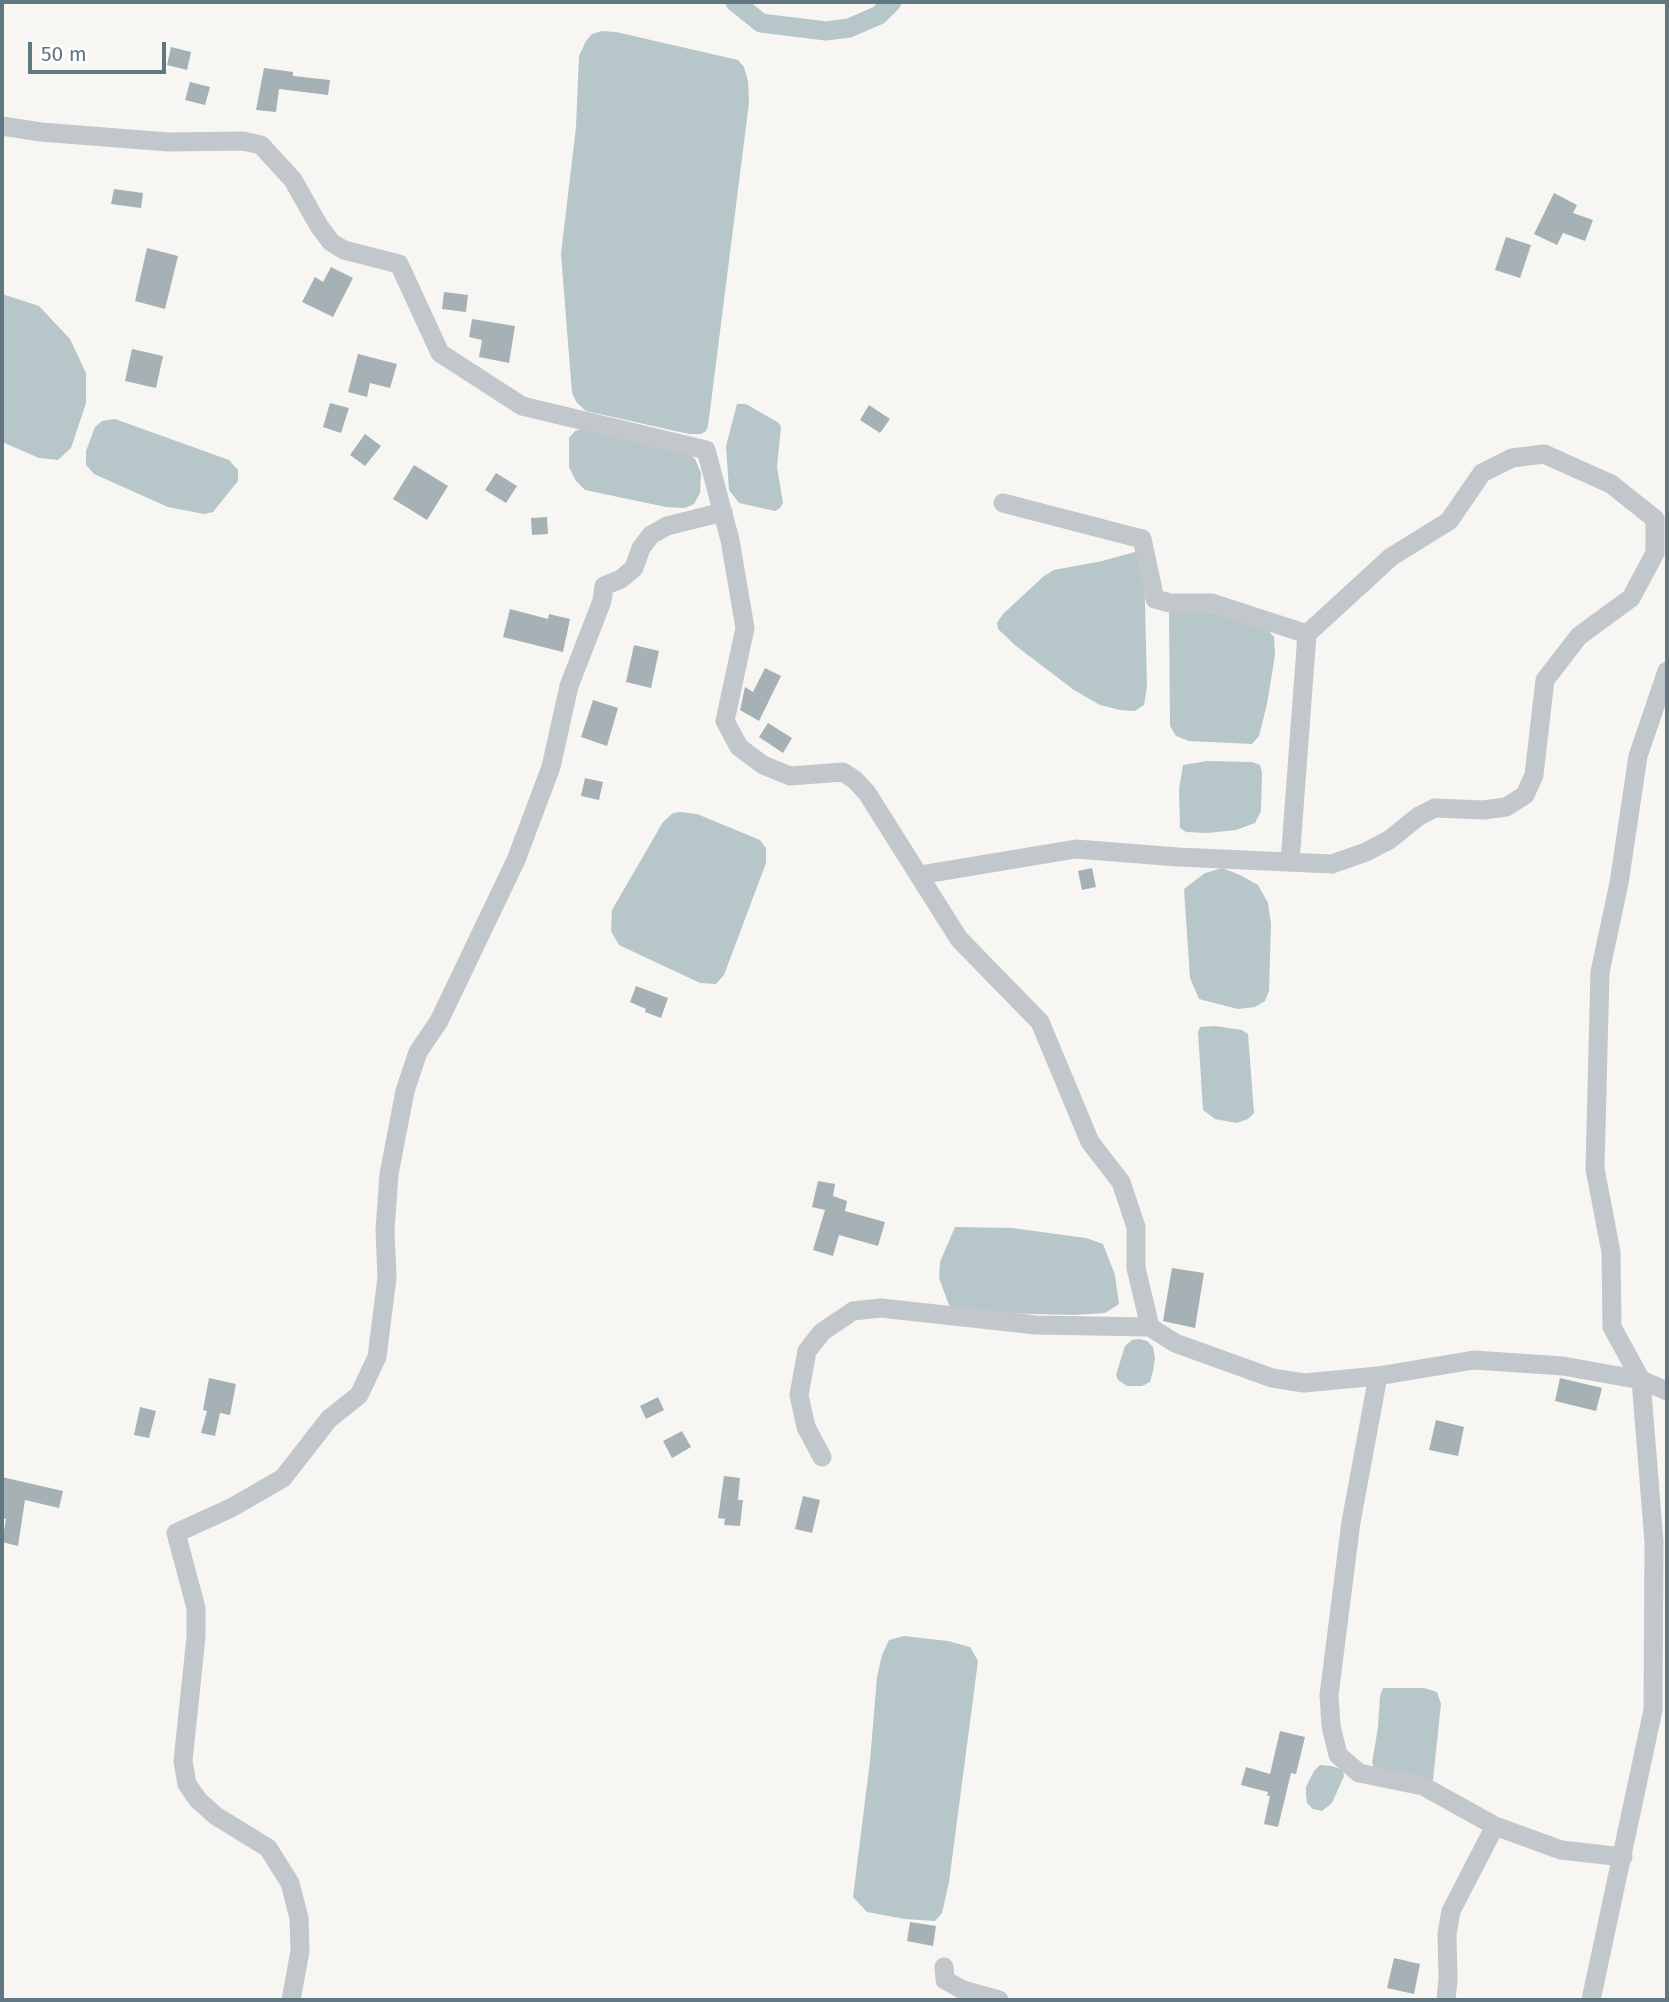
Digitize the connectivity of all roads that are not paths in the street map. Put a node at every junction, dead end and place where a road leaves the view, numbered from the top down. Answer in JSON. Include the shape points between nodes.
{"nodes":[{"id":1,"x":2,"y":126,"type":"edge"},
{"id":2,"x":1003,"y":503,"type":"dead end"},
{"id":3,"x":723,"y":512,"type":"junction"},
{"id":4,"x":1307,"y":634,"type":"junction"},
{"id":5,"x":1667,"y":671,"type":"edge"},
{"id":6,"x":1290,"y":862,"type":"junction"},
{"id":7,"x":920,"y":875,"type":"junction"},
{"id":8,"x":1150,"y":1327,"type":"junction"},
{"id":9,"x":1378,"y":1376,"type":"junction"},
{"id":10,"x":1640,"y":1380,"type":"junction"},
{"id":11,"x":1667,"y":1391,"type":"edge"},
{"id":12,"x":822,"y":1457,"type":"dead end"},
{"id":13,"x":1495,"y":1826,"type":"junction"},
{"id":14,"x":1623,"y":1857,"type":"junction"},
{"id":15,"x":943,"y":1967,"type":"dead end"},
{"id":16,"x":290,"y":2000,"type":"edge"},
{"id":17,"x":999,"y":2000,"type":"edge"},
{"id":18,"x":1446,"y":2000,"type":"edge"},
{"id":19,"x":1591,"y":2000,"type":"edge"}],
"edges":[{"from":1,"to":3,"type":"street","via":[[168,142],[261,145],[293,180],[331,242],[344,250],[399,264],[440,352],[522,406],[706,450]]},
{"from":2,"to":4,"type":"street","via":[[1142,539],[1155,598],[1170,603],[1212,603]]},
{"from":3,"to":7,"type":"street","via":[[745,628],[725,721],[738,747],[763,765],[790,776],[843,772],[855,780]]},
{"from":3,"to":16,"type":"street","via":[[667,526],[652,535],[634,568],[604,586],[569,686],[551,767],[516,860],[439,1021],[418,1052],[405,1091],[389,1174],[387,1277],[377,1357],[359,1395],[329,1419],[283,1478],[176,1533],[196,1608],[183,1762],[187,1784],[216,1816],[268,1848],[290,1883],[299,1918],[300,1951]]},
{"from":4,"to":6,"type":"street"},
{"from":4,"to":6,"type":"street","via":[[1391,557],[1449,521],[1482,473],[1512,458],[1544,454],[1611,484],[1655,519],[1655,553],[1631,598],[1579,636],[1545,680],[1534,775],[1525,795],[1506,807],[1435,808],[1390,840],[1332,864]]},
{"from":5,"to":10,"type":"street","via":[[1638,756],[1600,972],[1595,1169],[1611,1252],[1612,1327]]},
{"from":6,"to":7,"type":"street","via":[[1076,849]]},
{"from":7,"to":8,"type":"street","via":[[959,939],[1040,1022],[1090,1142],[1121,1182],[1136,1227],[1136,1268]]},
{"from":8,"to":9,"type":"street","via":[[1175,1343],[1272,1378],[1304,1383]]},
{"from":8,"to":12,"type":"street","via":[[1036,1325],[881,1308],[853,1311],[822,1332],[807,1350],[799,1395],[806,1427]]},
{"from":9,"to":10,"type":"street","via":[[1474,1360],[1563,1366]]},
{"from":9,"to":13,"type":"street","via":[[1351,1522],[1329,1695],[1338,1755],[1359,1773],[1423,1786]]},
{"from":10,"to":11,"type":"street"},
{"from":10,"to":14,"type":"street","via":[[1654,1542],[1653,1710]]},
{"from":13,"to":14,"type":"street","via":[[1560,1850]]},
{"from":13,"to":18,"type":"street","via":[[1451,1911]]},
{"from":14,"to":19,"type":"street"},
{"from":15,"to":17,"type":"street","via":[[945,1980]]}]}
